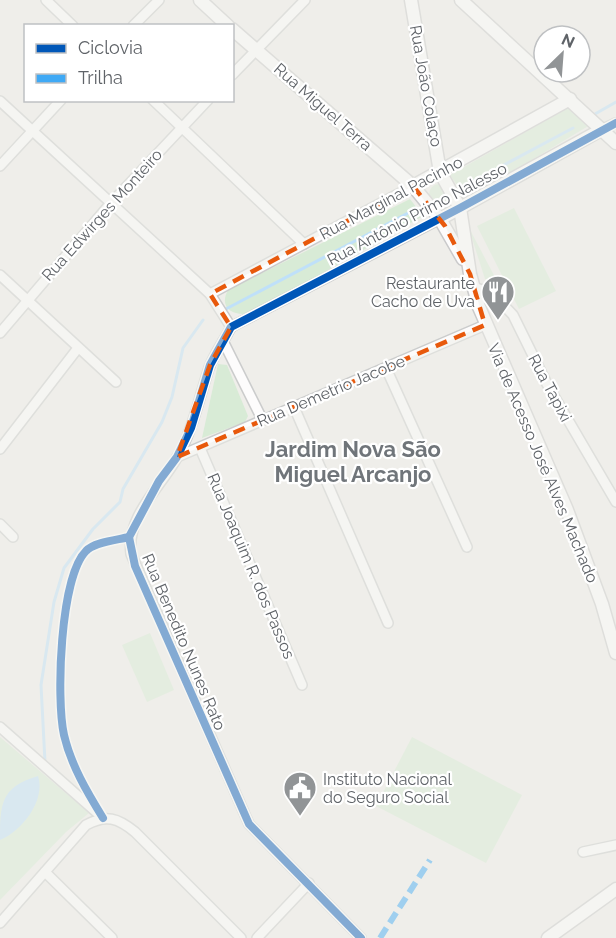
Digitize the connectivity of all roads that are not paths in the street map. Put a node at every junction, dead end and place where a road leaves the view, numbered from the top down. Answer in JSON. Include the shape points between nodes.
{"nodes":[{"id":1,"x":46,"y":0,"type":"edge"},
{"id":2,"x":159,"y":0,"type":"edge"},
{"id":3,"x":200,"y":0,"type":"edge"},
{"id":4,"x":305,"y":0,"type":"edge"},
{"id":5,"x":411,"y":0,"type":"edge"},
{"id":6,"x":461,"y":0,"type":"edge"},
{"id":7,"x":71,"y":24,"type":"edge"},
{"id":8,"x":135,"y":24,"type":"edge"},
{"id":9,"x":226,"y":24,"type":"edge"},
{"id":10,"x":234,"y":31,"type":"edge"},
{"id":11,"x":256,"y":50,"type":"junction"},
{"id":12,"x":234,"y":73,"type":"edge"},
{"id":13,"x":0,"y":101,"type":"edge"},
{"id":14,"x":59,"y":102,"type":"edge"},
{"id":15,"x":155,"y":102,"type":"edge"},
{"id":16,"x":206,"y":102,"type":"edge"},
{"id":17,"x":573,"y":102,"type":"junction"},
{"id":18,"x":616,"y":123,"type":"edge"},
{"id":19,"x":182,"y":128,"type":"junction"},
{"id":20,"x":599,"y":128,"type":"junction"},
{"id":21,"x":32,"y":131,"type":"junction"},
{"id":22,"x":616,"y":143,"type":"edge"},
{"id":23,"x":0,"y":165,"type":"edge"},
{"id":24,"x":442,"y":176,"type":"junction"},
{"id":25,"x":416,"y":189,"type":"junction"},
{"id":26,"x":111,"y":203,"type":"junction"},
{"id":27,"x":459,"y":206,"type":"junction"},
{"id":28,"x":437,"y":215,"type":"junction"},
{"id":29,"x":304,"y":244,"type":"junction"},
{"id":30,"x":470,"y":274,"type":"junction"},
{"id":31,"x":0,"y":275,"type":"edge"},
{"id":32,"x":473,"y":287,"type":"junction"},
{"id":33,"x":210,"y":294,"type":"junction"},
{"id":34,"x":26,"y":300,"type":"junction"},
{"id":35,"x":485,"y":325,"type":"junction"},
{"id":36,"x":231,"y":327,"type":"junction"},
{"id":37,"x":0,"y":333,"type":"edge"},
{"id":38,"x":223,"y":341,"type":"junction"},
{"id":39,"x":78,"y":348,"type":"junction"},
{"id":40,"x":386,"y":368,"type":"junction"},
{"id":41,"x":116,"y":382,"type":"dead end"},
{"id":42,"x":294,"y":407,"type":"junction"},
{"id":43,"x":262,"y":419,"type":"junction"},
{"id":44,"x":200,"y":448,"type":"junction"},
{"id":45,"x":0,"y":449,"type":"edge"},
{"id":46,"x":177,"y":457,"type":"junction"},
{"id":47,"x":616,"y":502,"type":"edge"},
{"id":48,"x":0,"y":524,"type":"edge"},
{"id":49,"x":13,"y":537,"type":"dead end"},
{"id":50,"x":467,"y":547,"type":"dead end"},
{"id":51,"x":388,"y":623,"type":"dead end"},
{"id":52,"x":616,"y":653,"type":"edge"},
{"id":53,"x":302,"y":685,"type":"dead end"},
{"id":54,"x":0,"y":727,"type":"edge"},
{"id":55,"x":103,"y":818,"type":"junction"},
{"id":56,"x":616,"y":845,"type":"edge"},
{"id":57,"x":583,"y":852,"type":"dead end"},
{"id":58,"x":45,"y":872,"type":"junction"},
{"id":59,"x":309,"y":883,"type":"junction"},
{"id":60,"x":616,"y":889,"type":"edge"},
{"id":61,"x":0,"y":923,"type":"edge"},
{"id":62,"x":112,"y":938,"type":"edge"},
{"id":63,"x":241,"y":938,"type":"edge"},
{"id":64,"x":257,"y":938,"type":"edge"},
{"id":65,"x":361,"y":938,"type":"edge"},
{"id":66,"x":548,"y":938,"type":"edge"}],
"edges":[{"from":1,"to":7,"type":"street"},
{"from":2,"to":8,"type":"street"},
{"from":3,"to":9,"type":"main road"},
{"from":4,"to":11,"type":"street"},
{"from":5,"to":24,"type":"main road","name":"Rua João Colaço"},
{"from":6,"to":17,"type":"main road"},
{"from":10,"to":11,"type":"main road","name":"Rua Miguel Terra"},
{"from":11,"to":12,"type":"street"},
{"from":11,"to":25,"type":"main road","name":"Rua Miguel Terra"},
{"from":13,"to":21,"type":"street"},
{"from":14,"to":21,"type":"street"},
{"from":15,"to":19,"type":"street"},
{"from":16,"to":19,"type":"street","name":"Rua Edwirges Monteiro"},
{"from":17,"to":20,"type":"main road"},
{"from":17,"to":24,"type":"main road","name":"Rua Marginal Pacinho"},
{"from":18,"to":20,"type":"street","name":"Rua Antônio Primo Nalesso"},
{"from":19,"to":26,"type":"street","name":"Rua Edwirges Monteiro"},
{"from":19,"to":29,"type":"street"},
{"from":20,"to":22,"type":"main road"},
{"from":20,"to":27,"type":"main road","name":"Rua Antônio Primo Nalesso"},
{"from":21,"to":23,"type":"street"},
{"from":21,"to":26,"type":"street"},
{"from":24,"to":25,"type":"main road","name":"Rua Marginal Pacinho"},
{"from":24,"to":27,"type":"main road","name":"Rua João Colaço"},
{"from":25,"to":28,"type":"main road","name":"Rua Miguel Terra"},
{"from":25,"to":29,"type":"street","name":"Rua Marginal Pacinho"},
{"from":26,"to":33,"type":"street"},
{"from":26,"to":34,"type":"street","name":"Rua Edwirges Monteiro"},
{"from":27,"to":28,"type":"main road","name":"Rua Antônio Primo Nalesso"},
{"from":27,"to":30,"type":"main road","name":"Rua João Colaço"},
{"from":28,"to":30,"type":"main road","name":"Rua Miguel Terra"},
{"from":28,"to":36,"type":"street","name":"Rua Antônio Primo Nalesso"},
{"from":29,"to":33,"type":"street","name":"Rua Marginal Pacinho"},
{"from":30,"to":32,"type":"main road","name":"Via de Acesso José Alves Machado"},
{"from":31,"to":34,"type":"street"},
{"from":32,"to":35,"type":"main road","name":"Via de Acesso José Alves Machado"},
{"from":32,"to":47,"type":"street","name":"Rua Tapixi","via":[[492,293],[513,315],[551,393]]},
{"from":33,"to":36,"type":"street"},
{"from":34,"to":37,"type":"street","name":"Rua Edwirges Monteiro"},
{"from":34,"to":39,"type":"street"},
{"from":35,"to":40,"type":"street","name":"Rua Demetrio Jacobe"},
{"from":35,"to":52,"type":"main road","name":"Via de Acesso José Alves Machado","via":[[567,510]]},
{"from":36,"to":38,"type":"street","name":"Rua Benedito Nunes Rato"},
{"from":38,"to":43,"type":"street"},
{"from":38,"to":46,"type":"street","name":"Rua Benedito Nunes Rato","via":[[210,365]]},
{"from":39,"to":41,"type":"street"},
{"from":39,"to":45,"type":"street"},
{"from":40,"to":42,"type":"street","name":"Rua Demetrio Jacobe"},
{"from":40,"to":50,"type":"street"},
{"from":42,"to":43,"type":"street","name":"Rua Demetrio Jacobe"},
{"from":42,"to":51,"type":"street"},
{"from":43,"to":44,"type":"street","name":"Rua Demetrio Jacobe"},
{"from":44,"to":46,"type":"street","name":"Rua Demetrio Jacobe"},
{"from":44,"to":53,"type":"street","name":"Rua Joaquim R. dos Passos"},
{"from":46,"to":59,"type":"street","name":"Rua Benedito Nunes Rato","via":[[159,481],[129,537],[131,554],[243,812],[259,836]]},
{"from":48,"to":49,"type":"street"},
{"from":54,"to":55,"type":"street"},
{"from":55,"to":58,"type":"street","via":[[86,825]]},
{"from":55,"to":63,"type":"street","via":[[122,821],[135,832]]},
{"from":56,"to":57,"type":"street"},
{"from":58,"to":61,"type":"street"},
{"from":58,"to":62,"type":"street"},
{"from":59,"to":64,"type":"street"},
{"from":59,"to":65,"type":"street","name":"Rua Benedito Nunes Rato"},
{"from":60,"to":66,"type":"main road"}]}
